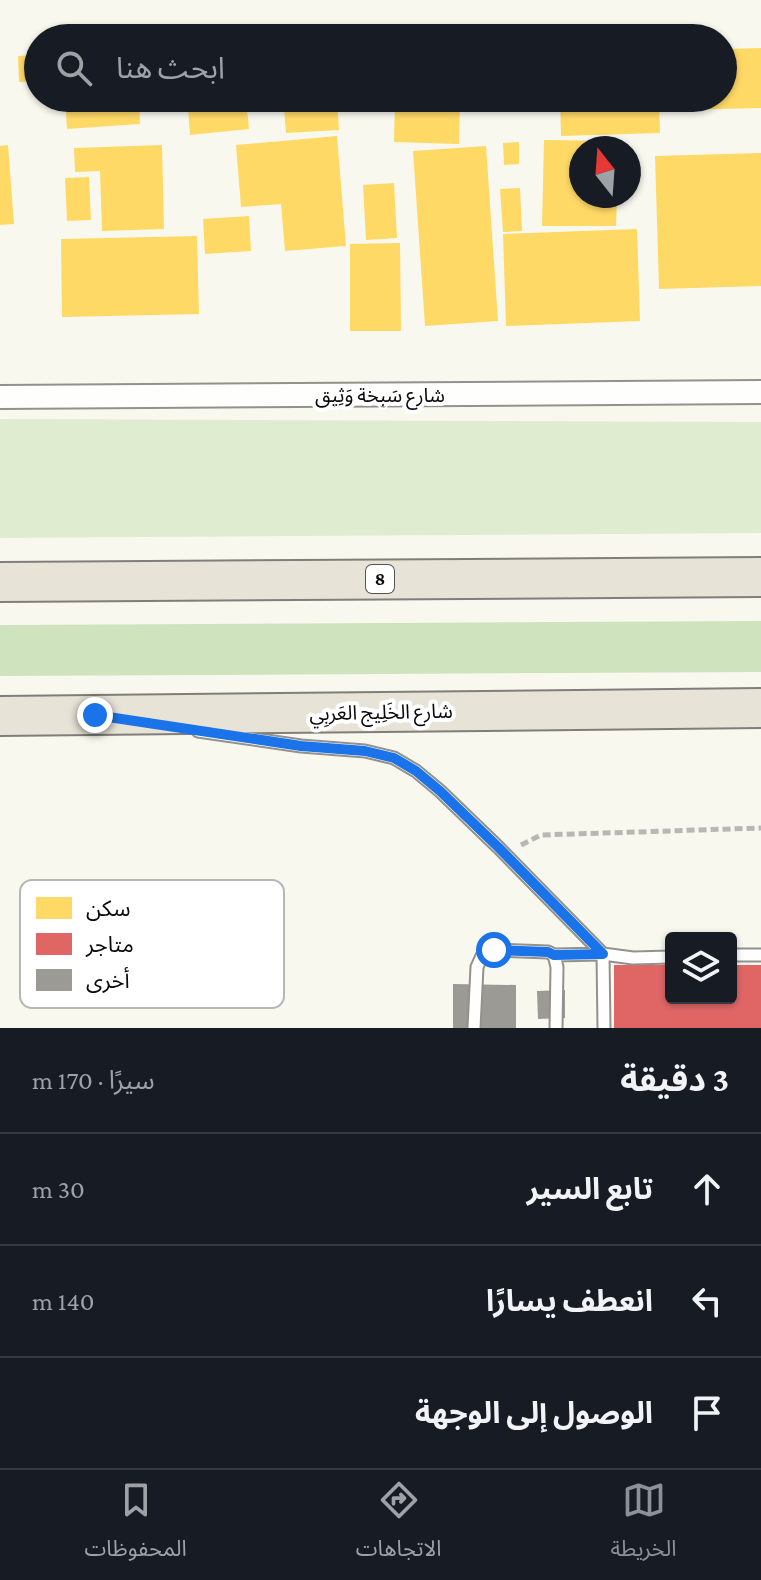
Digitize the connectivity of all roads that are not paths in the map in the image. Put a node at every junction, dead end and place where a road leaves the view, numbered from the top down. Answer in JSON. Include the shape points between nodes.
{"nodes":[{"id":1,"x":761,"y":392,"type":"edge"},
{"id":2,"x":0,"y":397,"type":"edge"},
{"id":3,"x":761,"y":577,"type":"edge"},
{"id":4,"x":0,"y":582,"type":"edge"},
{"id":5,"x":761,"y":708,"type":"edge"},
{"id":6,"x":95,"y":715,"type":"junction"},
{"id":7,"x":0,"y":716,"type":"edge"},
{"id":8,"x":168,"y":726,"type":"dead end"},
{"id":9,"x":183,"y":728,"type":"dead end"},
{"id":10,"x":603,"y":954,"type":"junction"},
{"id":11,"x":554,"y":955,"type":"junction"},
{"id":12,"x":737,"y":955,"type":"edge"},
{"id":13,"x":761,"y":955,"type":"edge"},
{"id":14,"x":665,"y":957,"type":"edge"},
{"id":15,"x":474,"y":1028,"type":"edge"},
{"id":16,"x":556,"y":1028,"type":"edge"},
{"id":17,"x":604,"y":1028,"type":"edge"}],
"edges":[{"from":1,"to":2,"type":"street","name":"شارع سَبخة وَثِيق"},
{"from":3,"to":4,"type":"highway","number":"8"},
{"from":5,"to":6,"type":"highway","name":"شارع الخَلِيج العَربِي"},
{"from":6,"to":7,"type":"highway","name":"شارع الخَلِيج العَربِي"},
{"from":6,"to":8,"type":"lane"},
{"from":9,"to":10,"type":"lane","via":[[394,758],[440,791]]},
{"from":10,"to":11,"type":"lane"},
{"from":10,"to":14,"type":"lane"},
{"from":10,"to":17,"type":"lane"},
{"from":11,"to":15,"type":"lane","via":[[494,950],[482,956]]},
{"from":11,"to":16,"type":"lane"},
{"from":12,"to":13,"type":"lane"}]}
